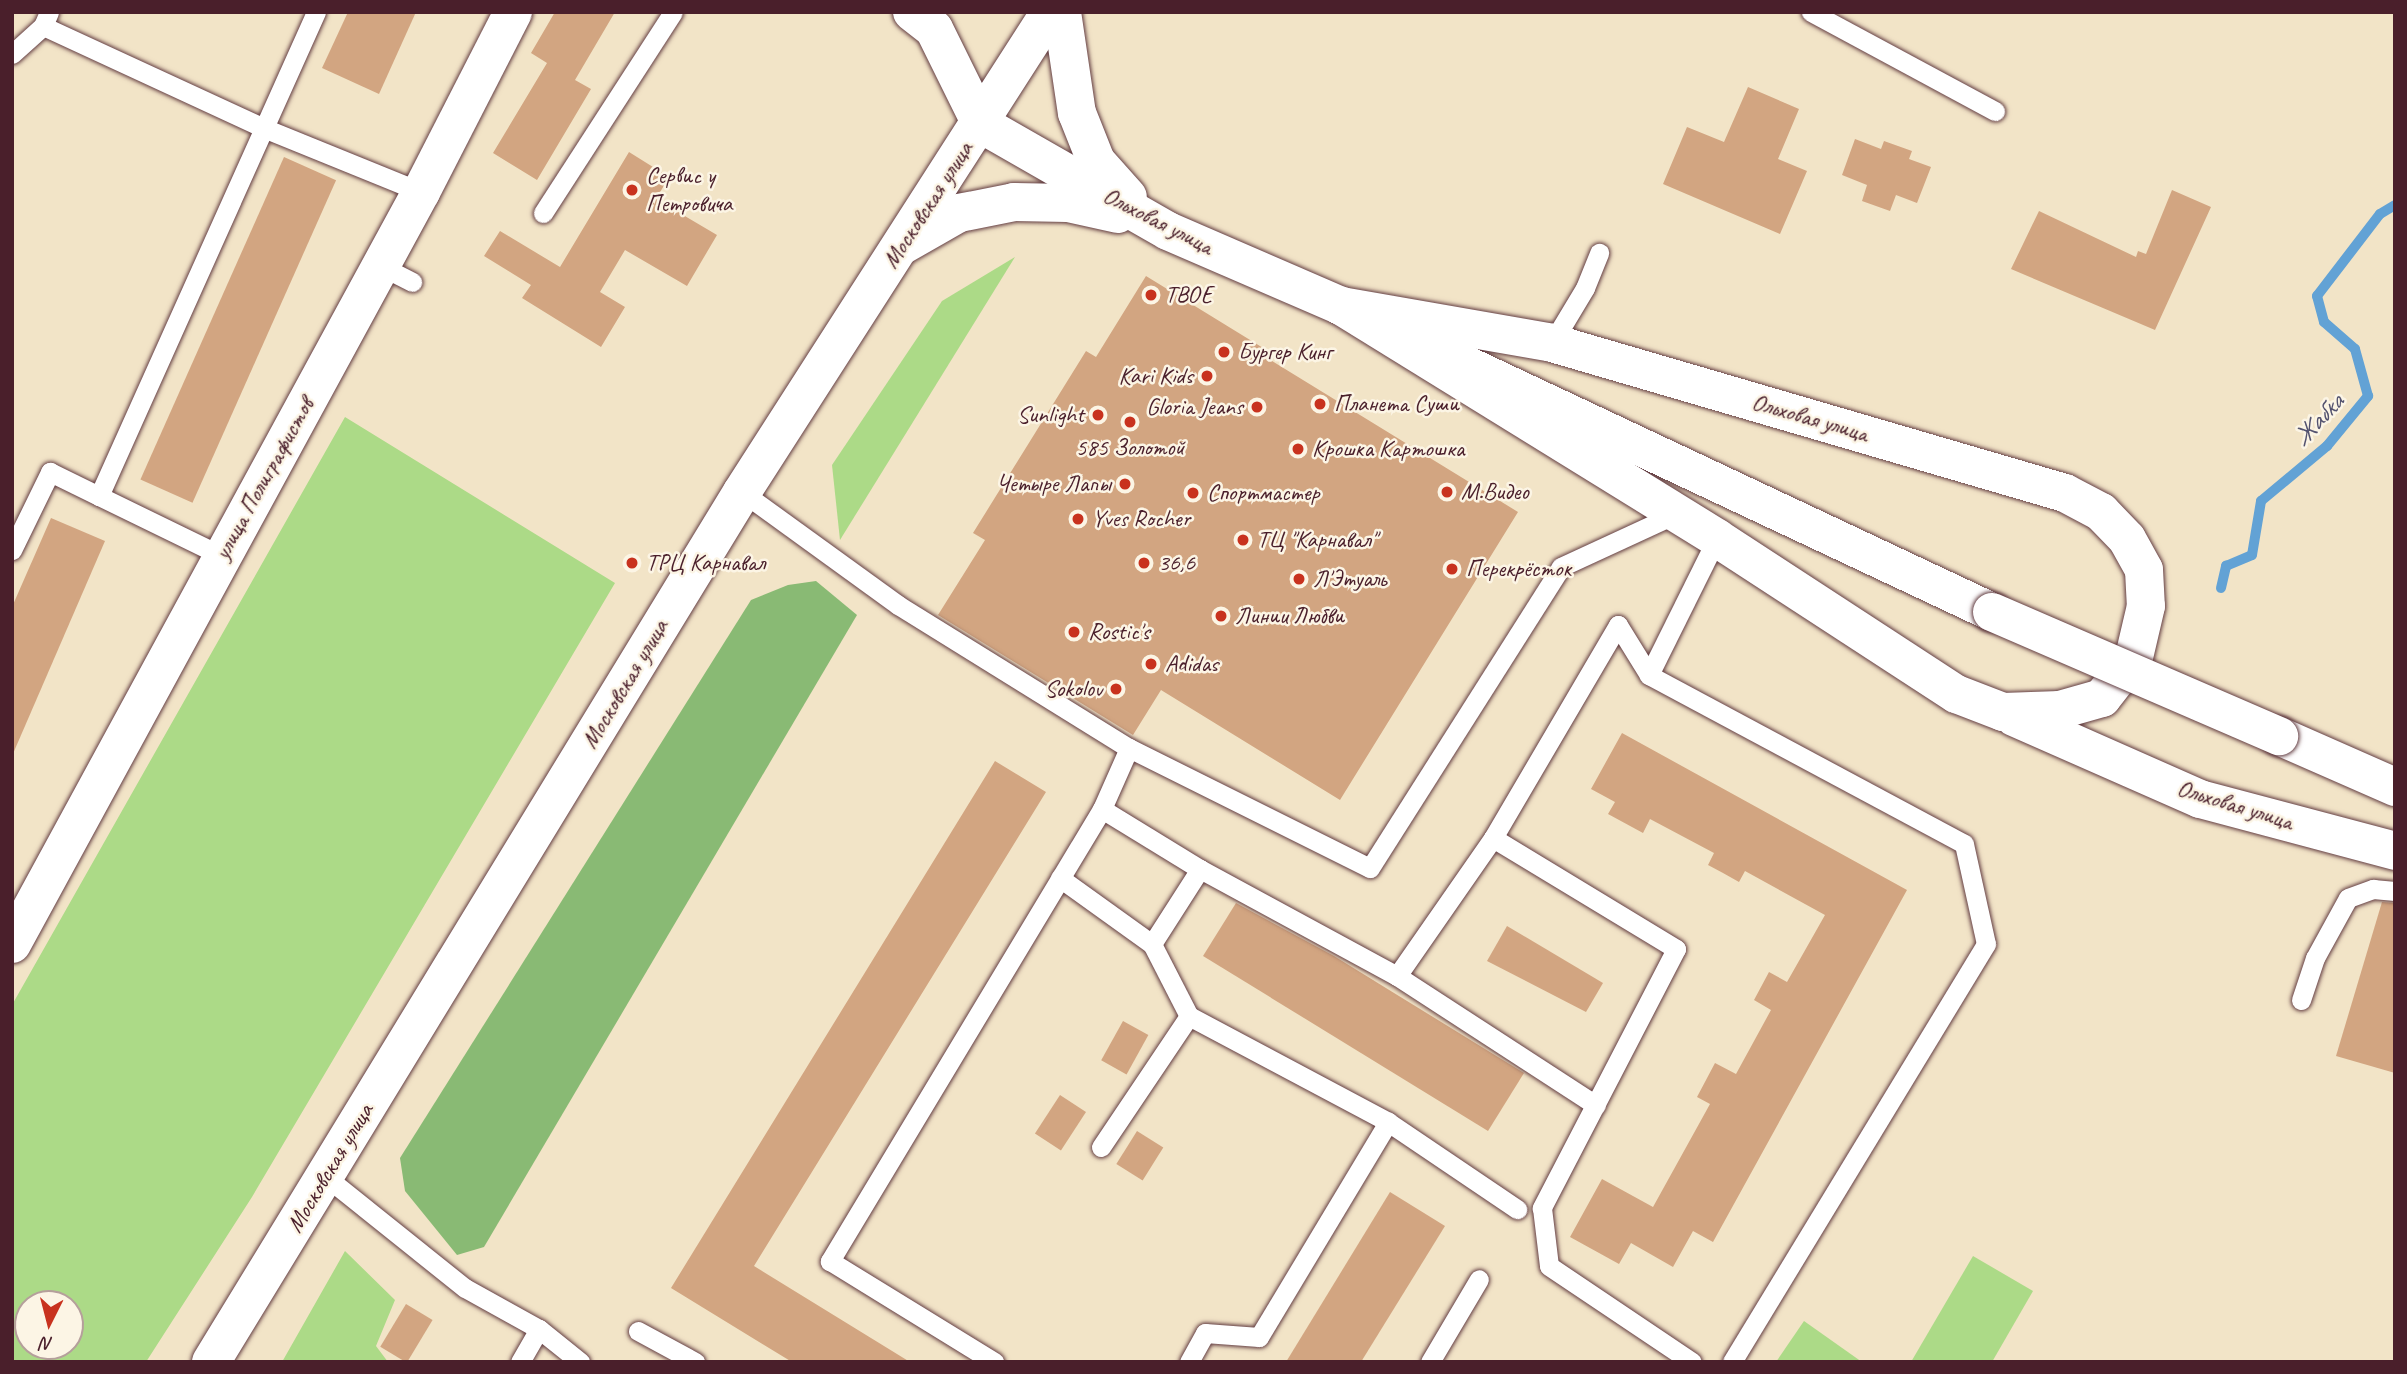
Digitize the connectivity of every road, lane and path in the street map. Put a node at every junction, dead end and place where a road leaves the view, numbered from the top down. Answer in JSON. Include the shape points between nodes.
{"nodes":[{"id":1,"x":316,"y":12,"type":"edge"},
{"id":2,"x":513,"y":12,"type":"edge"},
{"id":3,"x":673,"y":12,"type":"edge"},
{"id":4,"x":912,"y":12,"type":"edge"},
{"id":5,"x":1050,"y":12,"type":"edge"},
{"id":6,"x":1062,"y":12,"type":"edge"},
{"id":7,"x":1811,"y":12,"type":"edge"},
{"id":8,"x":46,"y":19,"type":"edge"},
{"id":9,"x":12,"y":54,"type":"edge"},
{"id":10,"x":1995,"y":111,"type":"dead end"},
{"id":11,"x":981,"y":124,"type":"junction"},
{"id":12,"x":266,"y":129,"type":"junction"},
{"id":13,"x":421,"y":192,"type":"junction"},
{"id":14,"x":542,"y":213,"type":"dead end"},
{"id":15,"x":1148,"y":219,"type":"junction"},
{"id":16,"x":903,"y":244,"type":"junction"},
{"id":17,"x":1599,"y":253,"type":"dead end"},
{"id":18,"x":1341,"y":306,"type":"junction"},
{"id":19,"x":1552,"y":343,"type":"junction"},
{"id":20,"x":742,"y":492,"type":"junction"},
{"id":21,"x":99,"y":496,"type":"junction"},
{"id":22,"x":1678,"y":513,"type":"junction"},
{"id":23,"x":1717,"y":538,"type":"junction"},
{"id":24,"x":14,"y":542,"type":"edge"},
{"id":25,"x":222,"y":556,"type":"junction"},
{"id":26,"x":1649,"y":675,"type":"junction"},
{"id":27,"x":2003,"y":712,"type":"junction"},
{"id":28,"x":1129,"y":748,"type":"junction"},
{"id":29,"x":2395,"y":787,"type":"edge"},
{"id":30,"x":1102,"y":809,"type":"junction"},
{"id":31,"x":1493,"y":838,"type":"junction"},
{"id":32,"x":2395,"y":851,"type":"edge"},
{"id":33,"x":1200,"y":869,"type":"junction"},
{"id":34,"x":1060,"y":878,"type":"junction"},
{"id":35,"x":2395,"y":891,"type":"edge"},
{"id":36,"x":13,"y":939,"type":"edge"},
{"id":37,"x":1152,"y":944,"type":"junction"},
{"id":38,"x":1397,"y":976,"type":"junction"},
{"id":39,"x":2301,"y":1000,"type":"dead end"},
{"id":40,"x":1189,"y":1016,"type":"junction"},
{"id":41,"x":1596,"y":1105,"type":"junction"},
{"id":42,"x":1388,"y":1122,"type":"junction"},
{"id":43,"x":1101,"y":1147,"type":"dead end"},
{"id":44,"x":325,"y":1176,"type":"junction"},
{"id":45,"x":1517,"y":1209,"type":"dead end"},
{"id":46,"x":1479,"y":1279,"type":"dead end"},
{"id":47,"x":539,"y":1329,"type":"junction"},
{"id":48,"x":638,"y":1331,"type":"dead end"},
{"id":49,"x":211,"y":1362,"type":"edge"},
{"id":50,"x":520,"y":1362,"type":"edge"},
{"id":51,"x":580,"y":1362,"type":"edge"},
{"id":52,"x":695,"y":1362,"type":"edge"},
{"id":53,"x":994,"y":1362,"type":"edge"},
{"id":54,"x":1189,"y":1362,"type":"edge"},
{"id":55,"x":1430,"y":1362,"type":"edge"},
{"id":56,"x":1692,"y":1362,"type":"edge"},
{"id":57,"x":1732,"y":1362,"type":"edge"}],
"edges":[{"from":1,"to":12,"type":"lane"},
{"from":2,"to":13,"type":"main road","name":"улица Полиграфистов"},
{"from":3,"to":14,"type":"lane"},
{"from":4,"to":11,"type":"main road","via":[[934,29]]},
{"from":5,"to":11,"type":"main road","name":"Московская улица"},
{"from":6,"to":15,"type":"main road","via":[[1077,113],[1096,161]]},
{"from":7,"to":10,"type":"lane"},
{"from":8,"to":9,"type":"lane"},
{"from":8,"to":12,"type":"lane"},
{"from":11,"to":15,"type":"main road","name":"Ольховая улица"},
{"from":11,"to":16,"type":"main road","name":"Московская улица"},
{"from":12,"to":13,"type":"lane"},
{"from":12,"to":21,"type":"lane"},
{"from":13,"to":25,"type":"main road","name":"улица Полиграфистов","via":[[397,274]]},
{"from":15,"to":16,"type":"main road","via":[[1069,204],[1014,202],[959,213]]},
{"from":15,"to":18,"type":"main road","name":"Ольховая улица"},
{"from":16,"to":20,"type":"main road","name":"Московская улица"},
{"from":17,"to":19,"type":"lane"},
{"from":18,"to":19,"type":"main road","name":"Ольховая улица"},
{"from":18,"to":22,"type":"main road","name":"Ольховая улица"},
{"from":18,"to":29,"type":"main road","name":"Ольховая улица","bridge":true,"via":[[1992,612]]},
{"from":19,"to":27,"type":"main road","name":"Ольховая улица","via":[[2065,493],[2101,512],[2127,539],[2144,570],[2146,606],[2134,657],[2102,698],[2060,710]]},
{"from":20,"to":28,"type":"lane","via":[[898,606]]},
{"from":20,"to":44,"type":"main road","name":"Московская улица"},
{"from":21,"to":24,"type":"lane","via":[[50,472]]},
{"from":21,"to":25,"type":"lane"},
{"from":22,"to":23,"type":"main road","name":"Ольховая улица"},
{"from":22,"to":28,"type":"lane","via":[[1560,567],[1370,867]]},
{"from":23,"to":26,"type":"lane"},
{"from":23,"to":27,"type":"main road","name":"Ольховая улица","via":[[1955,694]]},
{"from":25,"to":36,"type":"main road","name":"улица Полиграфистов"},
{"from":26,"to":31,"type":"lane","via":[[1618,625]]},
{"from":26,"to":57,"type":"lane","via":[[1964,844],[1986,944]]},
{"from":27,"to":32,"type":"main road","name":"Ольховая улица","via":[[2200,799]]},
{"from":28,"to":30,"type":"lane"},
{"from":30,"to":33,"type":"lane"},
{"from":30,"to":34,"type":"lane"},
{"from":31,"to":38,"type":"lane"},
{"from":31,"to":41,"type":"lane","via":[[1676,949]]},
{"from":33,"to":37,"type":"lane"},
{"from":33,"to":38,"type":"lane"},
{"from":34,"to":37,"type":"lane"},
{"from":34,"to":53,"type":"lane","via":[[830,1261]]},
{"from":35,"to":39,"type":"lane","via":[[2373,889],[2348,898],[2315,958]]},
{"from":37,"to":40,"type":"lane"},
{"from":38,"to":41,"type":"lane"},
{"from":40,"to":42,"type":"lane"},
{"from":40,"to":43,"type":"lane"},
{"from":41,"to":56,"type":"lane","via":[[1542,1208],[1549,1266]]},
{"from":42,"to":45,"type":"lane"},
{"from":42,"to":54,"type":"lane","via":[[1259,1337],[1205,1333]]},
{"from":44,"to":47,"type":"lane","via":[[466,1288]]},
{"from":44,"to":49,"type":"main road","name":"Московская улица"},
{"from":46,"to":55,"type":"lane"},
{"from":47,"to":50,"type":"lane"},
{"from":47,"to":51,"type":"lane"},
{"from":48,"to":52,"type":"lane"}]}
